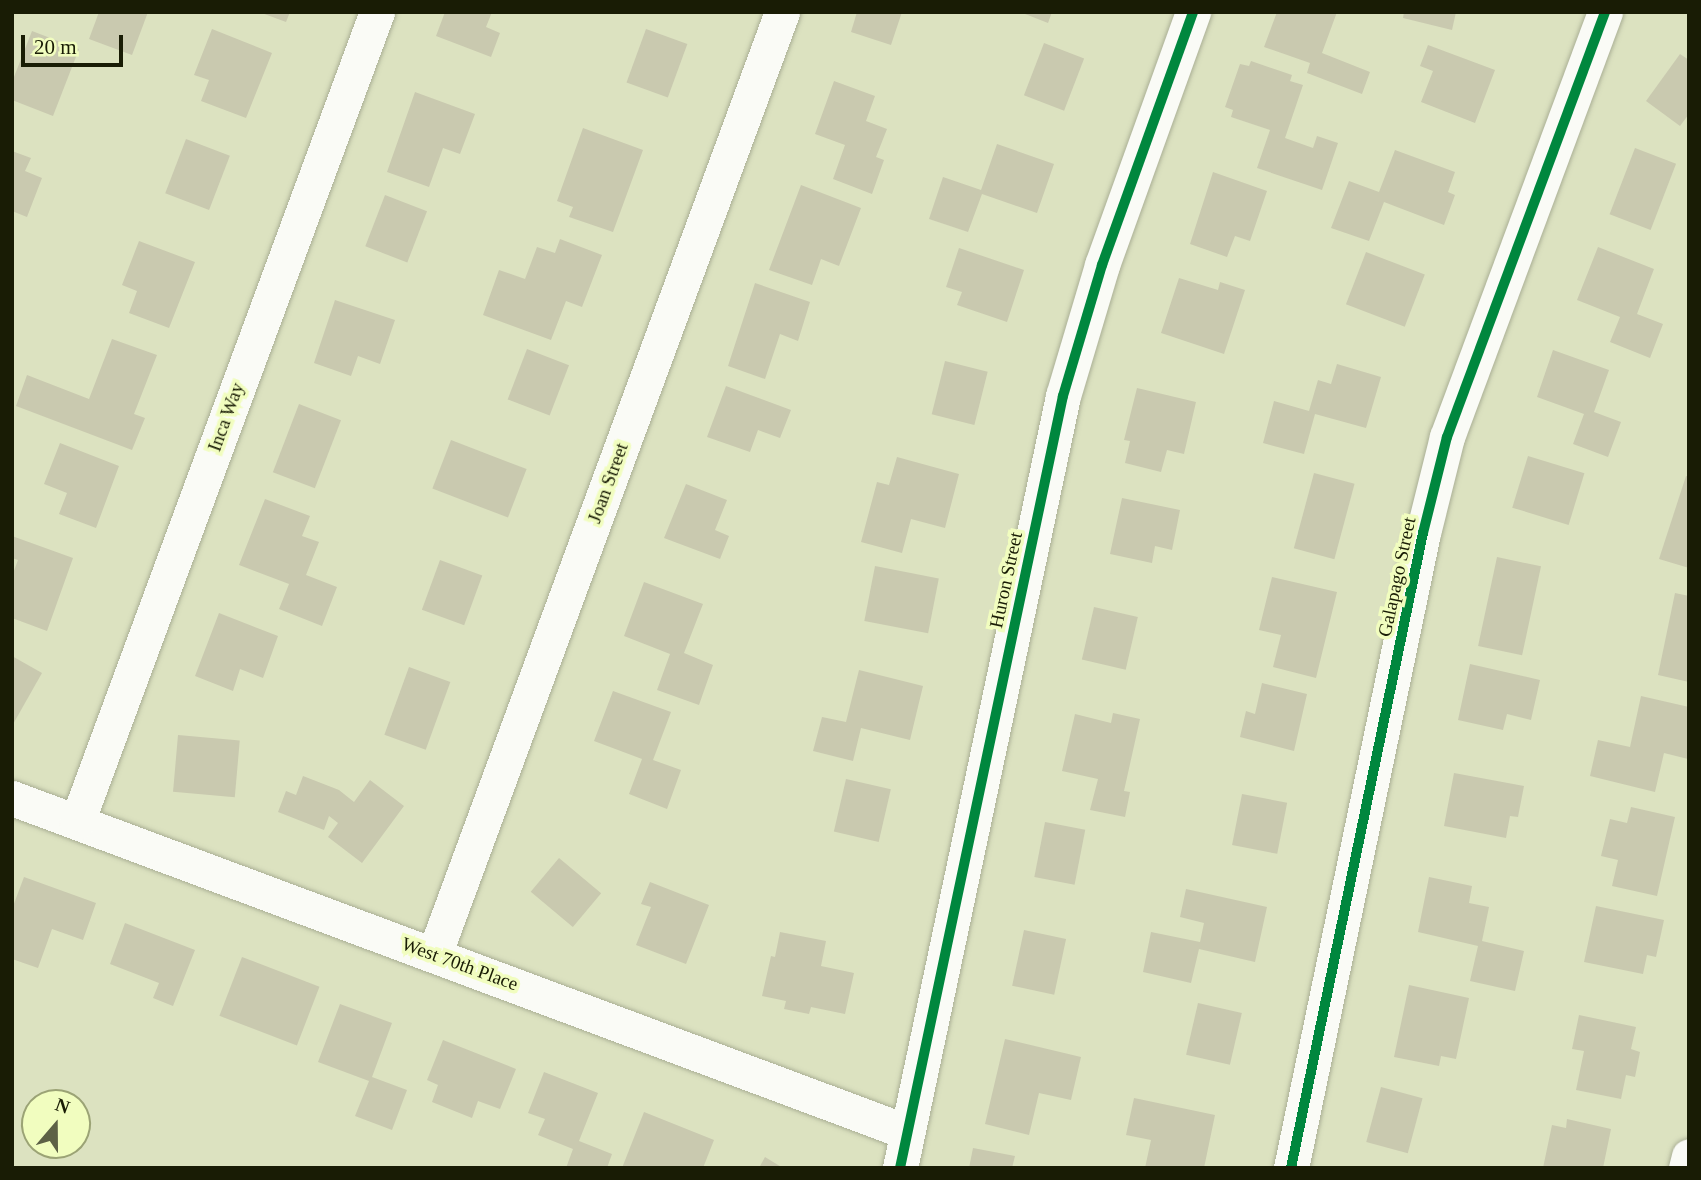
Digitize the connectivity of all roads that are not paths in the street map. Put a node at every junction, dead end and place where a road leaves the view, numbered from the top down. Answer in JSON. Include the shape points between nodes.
{"nodes":[{"id":1,"x":377,"y":12,"type":"edge"},
{"id":2,"x":782,"y":12,"type":"edge"},
{"id":3,"x":1193,"y":12,"type":"edge"},
{"id":4,"x":1605,"y":12,"type":"edge"},
{"id":5,"x":12,"y":798,"type":"edge"},
{"id":6,"x":78,"y":822,"type":"junction"},
{"id":7,"x":435,"y":955,"type":"junction"},
{"id":8,"x":907,"y":1132,"type":"junction"},
{"id":9,"x":1689,"y":1156,"type":"edge"},
{"id":10,"x":900,"y":1168,"type":"edge"},
{"id":11,"x":1291,"y":1168,"type":"edge"},
{"id":12,"x":1686,"y":1168,"type":"edge"}],
"edges":[{"from":1,"to":6,"type":"street","name":"Inca Way"},
{"from":2,"to":7,"type":"street","name":"Joan Street"},
{"from":3,"to":8,"type":"street","name":"Huron Street","via":[[1102,265],[1063,396]]},
{"from":4,"to":11,"type":"street","name":"Galapago Street","via":[[1447,437]]},
{"from":5,"to":6,"type":"street","name":"West 70th Place"},
{"from":6,"to":7,"type":"street","name":"West 70th Place"},
{"from":7,"to":8,"type":"street","name":"West 70th Place"},
{"from":8,"to":10,"type":"street","name":"Huron Street"},
{"from":9,"to":12,"type":"street"}]}
